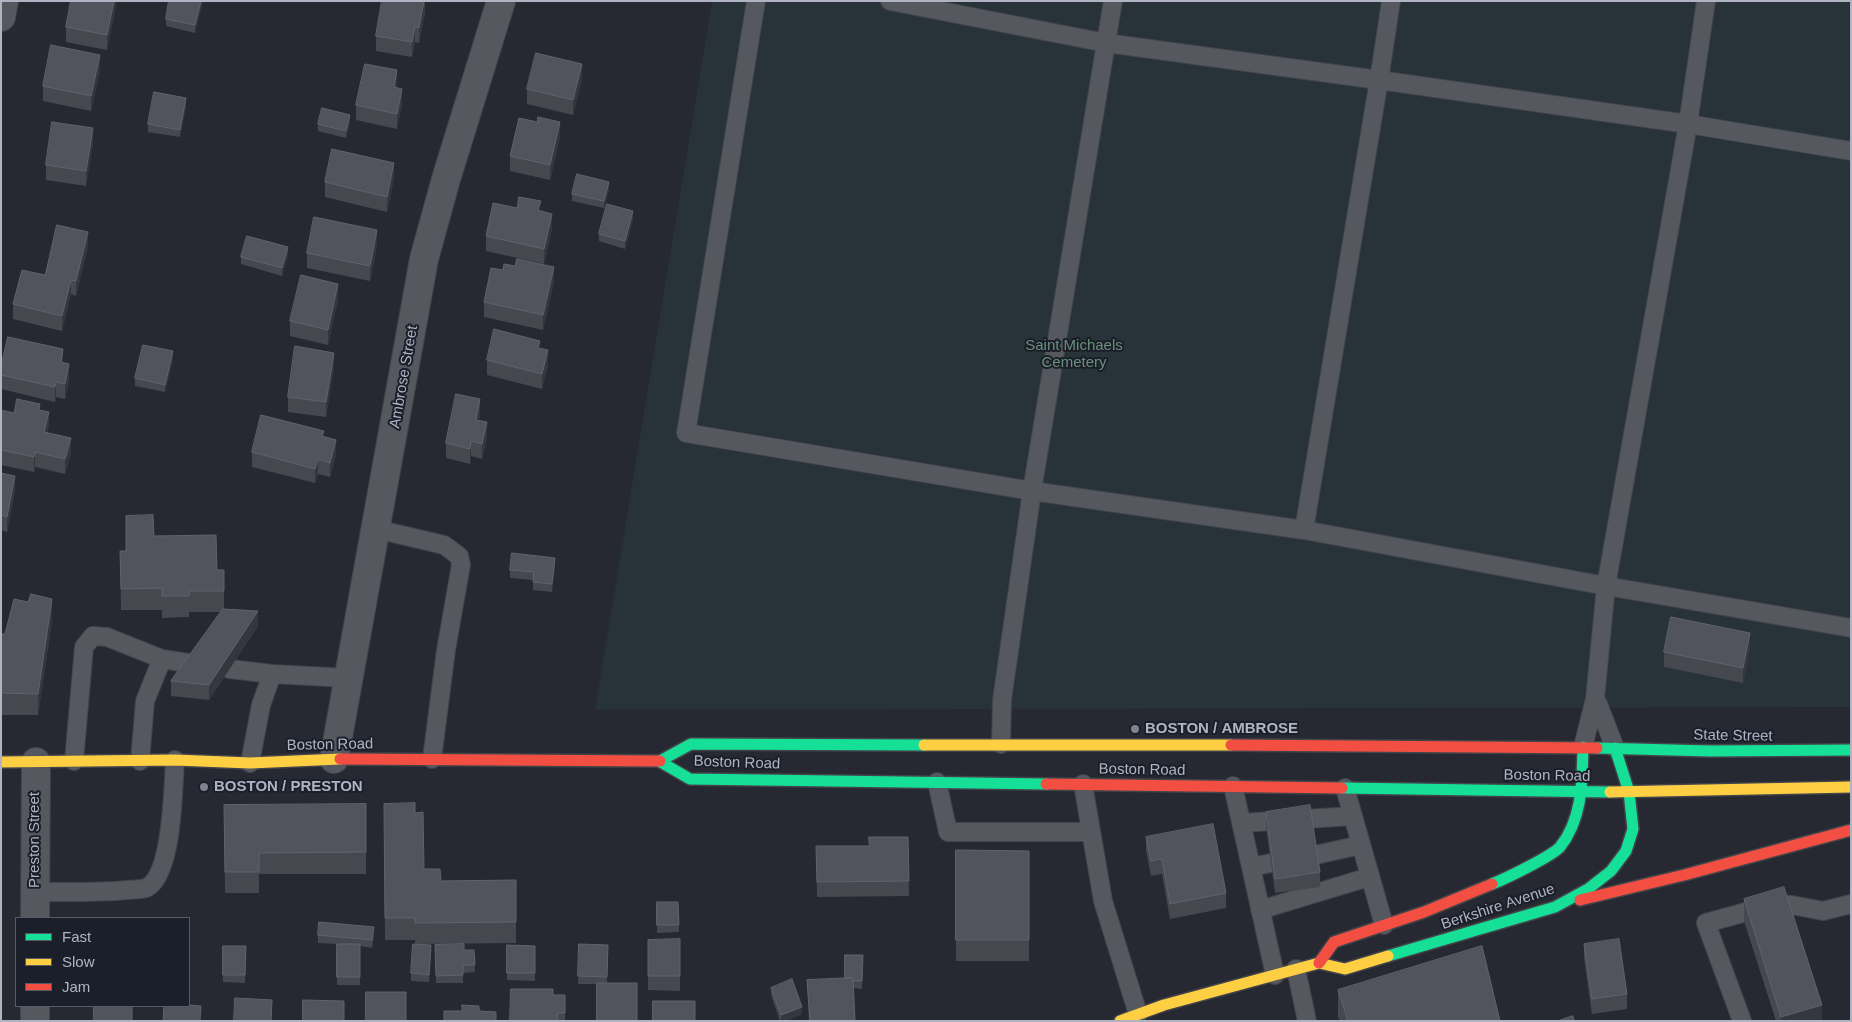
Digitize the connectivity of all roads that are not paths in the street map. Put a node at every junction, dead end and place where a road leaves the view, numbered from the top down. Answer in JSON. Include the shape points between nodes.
{"nodes":[{"id":1,"x":4,"y":1,"type":"edge"},
{"id":2,"x":501,"y":1,"type":"edge"},
{"id":3,"x":756,"y":1,"type":"edge"},
{"id":4,"x":890,"y":1,"type":"edge"},
{"id":5,"x":1113,"y":1,"type":"edge"},
{"id":6,"x":1391,"y":1,"type":"edge"},
{"id":7,"x":1706,"y":1,"type":"edge"},
{"id":8,"x":1,"y":17,"type":"edge"},
{"id":9,"x":1106,"y":43,"type":"junction"},
{"id":10,"x":1379,"y":80,"type":"junction"},
{"id":11,"x":1688,"y":124,"type":"junction"},
{"id":12,"x":1851,"y":151,"type":"edge"},
{"id":13,"x":1032,"y":491,"type":"junction"},
{"id":14,"x":376,"y":529,"type":"junction"},
{"id":15,"x":1304,"y":530,"type":"junction"},
{"id":16,"x":1606,"y":586,"type":"junction"},
{"id":17,"x":1851,"y":628,"type":"edge"},
{"id":18,"x":162,"y":659,"type":"junction"},
{"id":19,"x":194,"y":664,"type":"edge"},
{"id":20,"x":230,"y":669,"type":"edge"},
{"id":21,"x":272,"y":674,"type":"junction"},
{"id":22,"x":348,"y":678,"type":"junction"},
{"id":23,"x":1595,"y":699,"type":"junction"},
{"id":24,"x":1001,"y":744,"type":"junction"},
{"id":25,"x":1583,"y":747,"type":"junction"},
{"id":26,"x":1615,"y":748,"type":"junction"},
{"id":27,"x":1851,"y":750,"type":"edge"},
{"id":28,"x":334,"y":759,"type":"junction"},
{"id":29,"x":432,"y":759,"type":"junction"},
{"id":30,"x":175,"y":760,"type":"junction"},
{"id":31,"x":74,"y":761,"type":"junction"},
{"id":32,"x":140,"y":761,"type":"junction"},
{"id":33,"x":659,"y":761,"type":"junction"},
{"id":34,"x":1,"y":762,"type":"edge"},
{"id":35,"x":36,"y":762,"type":"junction"},
{"id":36,"x":250,"y":762,"type":"junction"},
{"id":37,"x":937,"y":782,"type":"junction"},
{"id":38,"x":1083,"y":784,"type":"junction"},
{"id":39,"x":1233,"y":786,"type":"junction"},
{"id":40,"x":1851,"y":787,"type":"edge"},
{"id":41,"x":1345,"y":788,"type":"junction"},
{"id":42,"x":1582,"y":791,"type":"junction"},
{"id":43,"x":1629,"y":792,"type":"junction"},
{"id":44,"x":1353,"y":816,"type":"junction"},
{"id":45,"x":1241,"y":823,"type":"junction"},
{"id":46,"x":1851,"y":830,"type":"edge"},
{"id":47,"x":1091,"y":832,"type":"junction"},
{"id":48,"x":1361,"y":845,"type":"junction"},
{"id":49,"x":1315,"y":855,"type":"edge"},
{"id":50,"x":1271,"y":862,"type":"edge"},
{"id":51,"x":1251,"y":867,"type":"junction"},
{"id":52,"x":1369,"y":876,"type":"junction"},
{"id":53,"x":1851,"y":904,"type":"edge"},
{"id":54,"x":35,"y":905,"type":"edge"},
{"id":55,"x":1554,"y":907,"type":"junction"},
{"id":56,"x":1260,"y":910,"type":"junction"},
{"id":57,"x":1384,"y":925,"type":"junction"},
{"id":58,"x":1319,"y":963,"type":"junction"},
{"id":59,"x":1296,"y":969,"type":"junction"},
{"id":60,"x":1275,"y":975,"type":"junction"},
{"id":61,"x":35,"y":1007,"type":"edge"},
{"id":62,"x":1138,"y":1014,"type":"junction"},
{"id":63,"x":35,"y":1021,"type":"edge"},
{"id":64,"x":1120,"y":1021,"type":"edge"},
{"id":65,"x":1307,"y":1021,"type":"edge"},
{"id":66,"x":1742,"y":1021,"type":"edge"}],
"edges":[{"from":1,"to":8,"type":"street"},
{"from":2,"to":14,"type":"street","name":"Ambrose Street","via":[[424,259]]},
{"from":3,"to":13,"type":"lane","via":[[686,433]]},
{"from":4,"to":9,"type":"lane"},
{"from":5,"to":9,"type":"lane"},
{"from":6,"to":10,"type":"lane"},
{"from":7,"to":11,"type":"lane"},
{"from":9,"to":10,"type":"lane"},
{"from":9,"to":13,"type":"lane"},
{"from":10,"to":11,"type":"lane"},
{"from":10,"to":15,"type":"lane"},
{"from":11,"to":12,"type":"lane"},
{"from":11,"to":16,"type":"lane"},
{"from":13,"to":15,"type":"lane"},
{"from":13,"to":24,"type":"lane","via":[[1002,700]]},
{"from":14,"to":22,"type":"street","name":"Ambrose Street"},
{"from":14,"to":29,"type":"lane","via":[[444,545],[459,556]]},
{"from":15,"to":16,"type":"lane"},
{"from":16,"to":17,"type":"lane"},
{"from":16,"to":23,"type":"lane"},
{"from":18,"to":19,"type":"lane"},
{"from":18,"to":31,"type":"lane","via":[[107,637],[93,636],[84,647]]},
{"from":18,"to":32,"type":"lane","via":[[145,700]]},
{"from":20,"to":21,"type":"lane"},
{"from":21,"to":22,"type":"lane"},
{"from":21,"to":36,"type":"lane","via":[[261,705]]},
{"from":22,"to":28,"type":"street","name":"Ambrose Street"},
{"from":23,"to":25,"type":"lane"},
{"from":23,"to":26,"type":"lane"},
{"from":24,"to":25,"type":"main road","name":"Boston Road"},
{"from":24,"to":33,"type":"main road","name":"Boston Road","via":[[691,744]]},
{"from":25,"to":26,"type":"main road","name":"Boston Road"},
{"from":25,"to":42,"type":"main road","name":"Berkshire Avenue"},
{"from":26,"to":27,"type":"main road","name":"State Street"},
{"from":26,"to":43,"type":"main road","name":"Berkshire Avenue"},
{"from":28,"to":29,"type":"main road","name":"Boston Road"},
{"from":28,"to":36,"type":"main road","name":"Boston Road"},
{"from":29,"to":33,"type":"main road","name":"Boston Road"},
{"from":30,"to":32,"type":"main road","name":"Boston Road"},
{"from":30,"to":36,"type":"main road","name":"Boston Road"},
{"from":30,"to":54,"type":"lane","via":[[171,830],[159,872],[152,884],[144,888]]},
{"from":31,"to":32,"type":"main road","name":"Boston Road"},
{"from":31,"to":35,"type":"main road","name":"Boston Road"},
{"from":33,"to":37,"type":"main road","name":"Boston Road","via":[[690,779]]},
{"from":34,"to":35,"type":"main road","name":"Boston Road"},
{"from":35,"to":54,"type":"street","name":"Preston Street"},
{"from":37,"to":38,"type":"main road","name":"Boston Road"},
{"from":37,"to":47,"type":"lane","via":[[948,832]]},
{"from":38,"to":39,"type":"main road","name":"Boston Road"},
{"from":38,"to":47,"type":"lane"},
{"from":39,"to":41,"type":"main road","name":"Boston Road"},
{"from":39,"to":45,"type":"lane"},
{"from":40,"to":43,"type":"main road"},
{"from":41,"to":42,"type":"main road","name":"Boston Road"},
{"from":41,"to":44,"type":"lane"},
{"from":42,"to":43,"type":"main road","name":"Boston Road"},
{"from":42,"to":57,"type":"main road","name":"Berkshire Avenue","via":[[1574,822],[1559,848],[1509,877]]},
{"from":43,"to":55,"type":"main road","name":"Berkshire Avenue","via":[[1633,829],[1626,850],[1612,871],[1588,889]]},
{"from":44,"to":45,"type":"lane"},
{"from":44,"to":48,"type":"lane"},
{"from":45,"to":51,"type":"lane"},
{"from":46,"to":55,"type":"main road"},
{"from":47,"to":62,"type":"lane","via":[[1103,901]]},
{"from":48,"to":49,"type":"lane"},
{"from":48,"to":52,"type":"lane"},
{"from":50,"to":51,"type":"lane"},
{"from":51,"to":56,"type":"lane"},
{"from":52,"to":56,"type":"lane"},
{"from":52,"to":57,"type":"lane"},
{"from":53,"to":66,"type":"lane","via":[[1823,911],[1775,904],[1706,923]]},
{"from":55,"to":58,"type":"main road","name":"Berkshire Avenue","via":[[1345,969]]},
{"from":56,"to":60,"type":"lane"},
{"from":57,"to":58,"type":"main road","name":"Berkshire Avenue","via":[[1334,942]]},
{"from":58,"to":59,"type":"main road","name":"Berkshire Avenue"},
{"from":59,"to":60,"type":"main road","name":"Berkshire Avenue"},
{"from":59,"to":65,"type":"lane"},
{"from":60,"to":62,"type":"main road","name":"Berkshire Avenue"},
{"from":61,"to":63,"type":"street"},
{"from":62,"to":64,"type":"main road","name":"Berkshire Avenue"}]}
